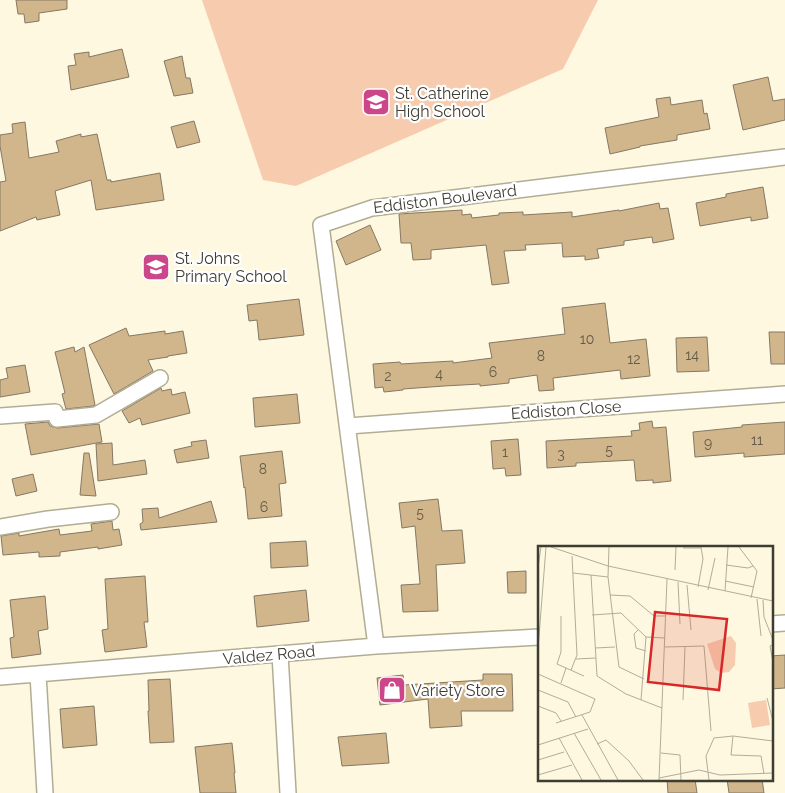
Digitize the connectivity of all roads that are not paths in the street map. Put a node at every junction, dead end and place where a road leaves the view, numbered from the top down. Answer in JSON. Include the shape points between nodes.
{"nodes":[{"id":1,"x":785,"y":157,"type":"edge"},
{"id":2,"x":160,"y":378,"type":"dead end"},
{"id":3,"x":785,"y":394,"type":"edge"},
{"id":4,"x":0,"y":416,"type":"edge"},
{"id":5,"x":348,"y":426,"type":"junction"},
{"id":6,"x":111,"y":512,"type":"dead end"},
{"id":7,"x":0,"y":527,"type":"edge"},
{"id":8,"x":785,"y":623,"type":"edge"},
{"id":9,"x":772,"y":624,"type":"edge"},
{"id":10,"x":538,"y":637,"type":"edge"},
{"id":11,"x":376,"y":646,"type":"junction"},
{"id":12,"x":280,"y":654,"type":"junction"},
{"id":13,"x":38,"y":674,"type":"junction"},
{"id":14,"x":0,"y":677,"type":"edge"},
{"id":15,"x":45,"y":793,"type":"edge"},
{"id":16,"x":288,"y":793,"type":"edge"}],
"edges":[{"from":1,"to":5,"type":"street","name":"Eddiston Boulevard","via":[[372,208],[320,225]]},
{"from":2,"to":4,"type":"street","via":[[96,415],[57,419],[56,412]]},
{"from":3,"to":5,"type":"street","name":"Eddiston Close"},
{"from":5,"to":11,"type":"street","name":"Eddiston Boulevard"},
{"from":6,"to":7,"type":"street"},
{"from":8,"to":9,"type":"street"},
{"from":10,"to":11,"type":"street","name":"Valdez Road"},
{"from":11,"to":12,"type":"street","name":"Valdez Road"},
{"from":12,"to":13,"type":"street","name":"Valdez Road"},
{"from":12,"to":16,"type":"street"},
{"from":13,"to":14,"type":"street","name":"Valdez Road"},
{"from":13,"to":15,"type":"street"}]}
